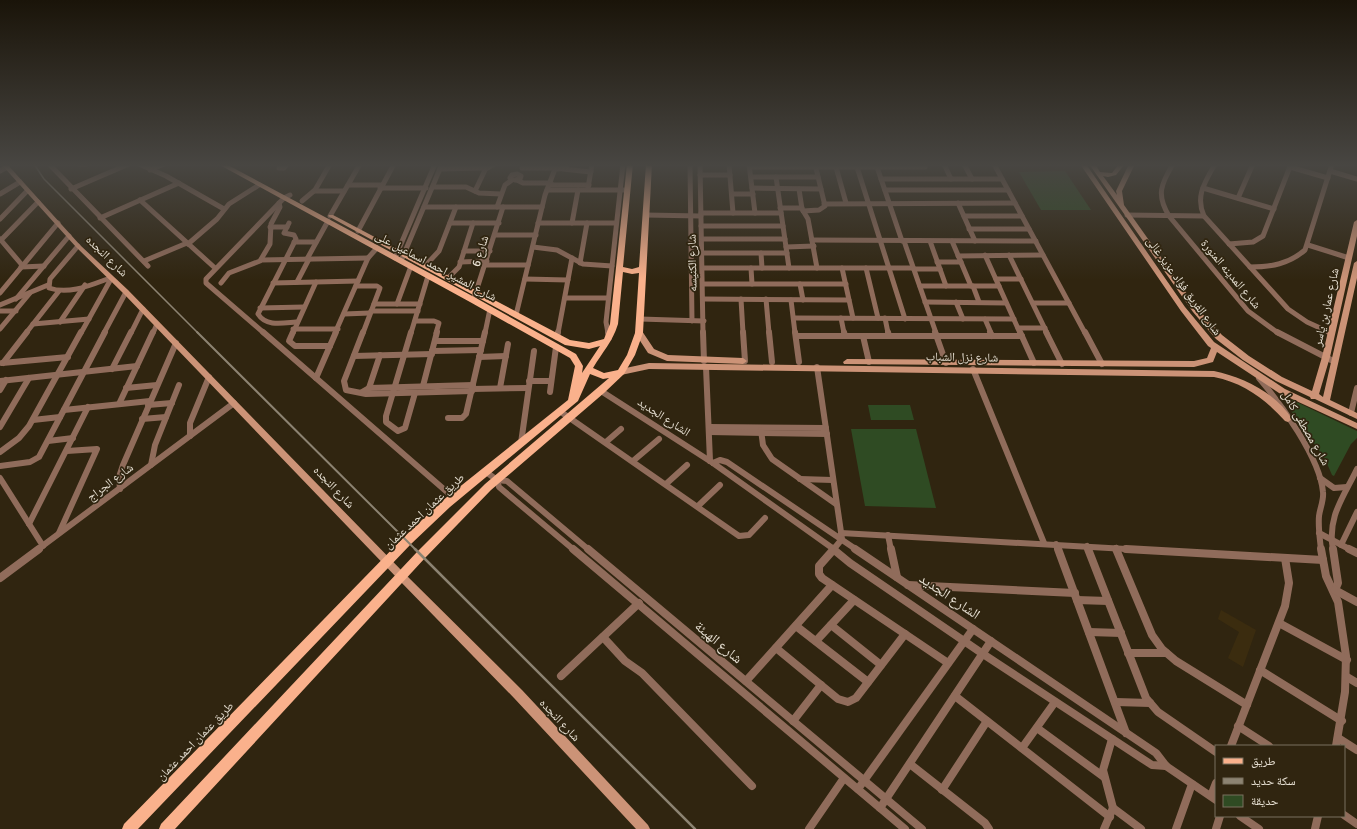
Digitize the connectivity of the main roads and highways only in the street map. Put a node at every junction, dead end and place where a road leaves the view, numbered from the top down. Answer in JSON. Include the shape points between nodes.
{"nodes":[{"id":1,"x":293,"y":203,"type":"edge"},
{"id":2,"x":305,"y":203,"type":"edge"},
{"id":3,"x":623,"y":203,"type":"edge"},
{"id":4,"x":647,"y":203,"type":"edge"},
{"id":5,"x":329,"y":219,"type":"junction"},
{"id":6,"x":400,"y":256,"type":"junction"},
{"id":7,"x":616,"y":267,"type":"junction"},
{"id":8,"x":643,"y":268,"type":"junction"},
{"id":9,"x":619,"y":280,"type":"junction"},
{"id":10,"x":643,"y":280,"type":"junction"},
{"id":11,"x":475,"y":296,"type":"junction"},
{"id":12,"x":609,"y":340,"type":"junction"},
{"id":13,"x":588,"y":369,"type":"junction"},
{"id":14,"x":621,"y":372,"type":"junction"},
{"id":15,"x":571,"y":403,"type":"junction"},
{"id":16,"x":565,"y":414,"type":"junction"},
{"id":17,"x":488,"y":487,"type":"junction"},
{"id":18,"x":450,"y":501,"type":"junction"},
{"id":19,"x":129,"y":829,"type":"edge"},
{"id":20,"x":166,"y":829,"type":"edge"}],
"edges":[{"from":1,"to":5,"type":"main road","name":"شارع المشير احمد اسماعيل على"},
{"from":2,"to":5,"type":"main road","name":"شارع المشير احمد اسماعيل على"},
{"from":3,"to":7,"type":"main road","name":"طريق عثمان احمد عثمان"},
{"from":4,"to":8,"type":"main road","name":"طريق عثمان احمد عثمان"},
{"from":5,"to":6,"type":"main road","name":"شارع المشير احمد اسماعيل على","via":[[358,231]]},
{"from":5,"to":6,"type":"main road","name":"شارع المشير احمد اسماعيل على","via":[[376,248]]},
{"from":6,"to":11,"type":"main road","name":"شارع المشير احمد اسماعيل على","via":[[448,278]]},
{"from":6,"to":11,"type":"main road","name":"شارع المشير احمد اسماعيل على","via":[[428,276]]},
{"from":7,"to":8,"type":"main road","via":[[633,272]]},
{"from":7,"to":9,"type":"main road","name":"طريق عثمان احمد عثمان"},
{"from":8,"to":10,"type":"main road","name":"طريق عثمان احمد عثمان"},
{"from":9,"to":10,"type":"main road","via":[[631,276]]},
{"from":9,"to":12,"type":"main road","name":"طريق عثمان احمد عثمان","via":[[615,319]]},
{"from":10,"to":14,"type":"main road","name":"طريق عثمان احمد عثمان","via":[[639,332],[631,355]]},
{"from":11,"to":12,"type":"main road","name":"شارع المشير احمد اسماعيل على","via":[[579,346],[594,346]]},
{"from":11,"to":15,"type":"main road","name":"شارع المشير احمد اسماعيل على","via":[[490,309],[573,356],[579,366]]},
{"from":12,"to":13,"type":"main road","name":"طريق عثمان احمد عثمان"},
{"from":13,"to":14,"type":"main road","via":[[591,373],[603,376]]},
{"from":13,"to":15,"type":"main road","name":"طريق عثمان احمد عثمان","via":[[580,390]]},
{"from":14,"to":16,"type":"main road","name":"طريق عثمان احمد عثمان","via":[[601,391]]},
{"from":15,"to":16,"type":"main road","name":"طريق عثمان احمد عثمان"},
{"from":16,"to":17,"type":"main road","name":"طريق عثمان احمد عثمان"},
{"from":16,"to":18,"type":"main road","name":"طريق عثمان احمد عثمان","via":[[521,443]]},
{"from":17,"to":18,"type":"main road","via":[[486,482],[480,482],[458,501]]},
{"from":17,"to":20,"type":"main road","name":"طريق عثمان احمد عثمان","via":[[401,576]]},
{"from":18,"to":19,"type":"main road","name":"طريق عثمان احمد عثمان","via":[[407,541]]}]}
